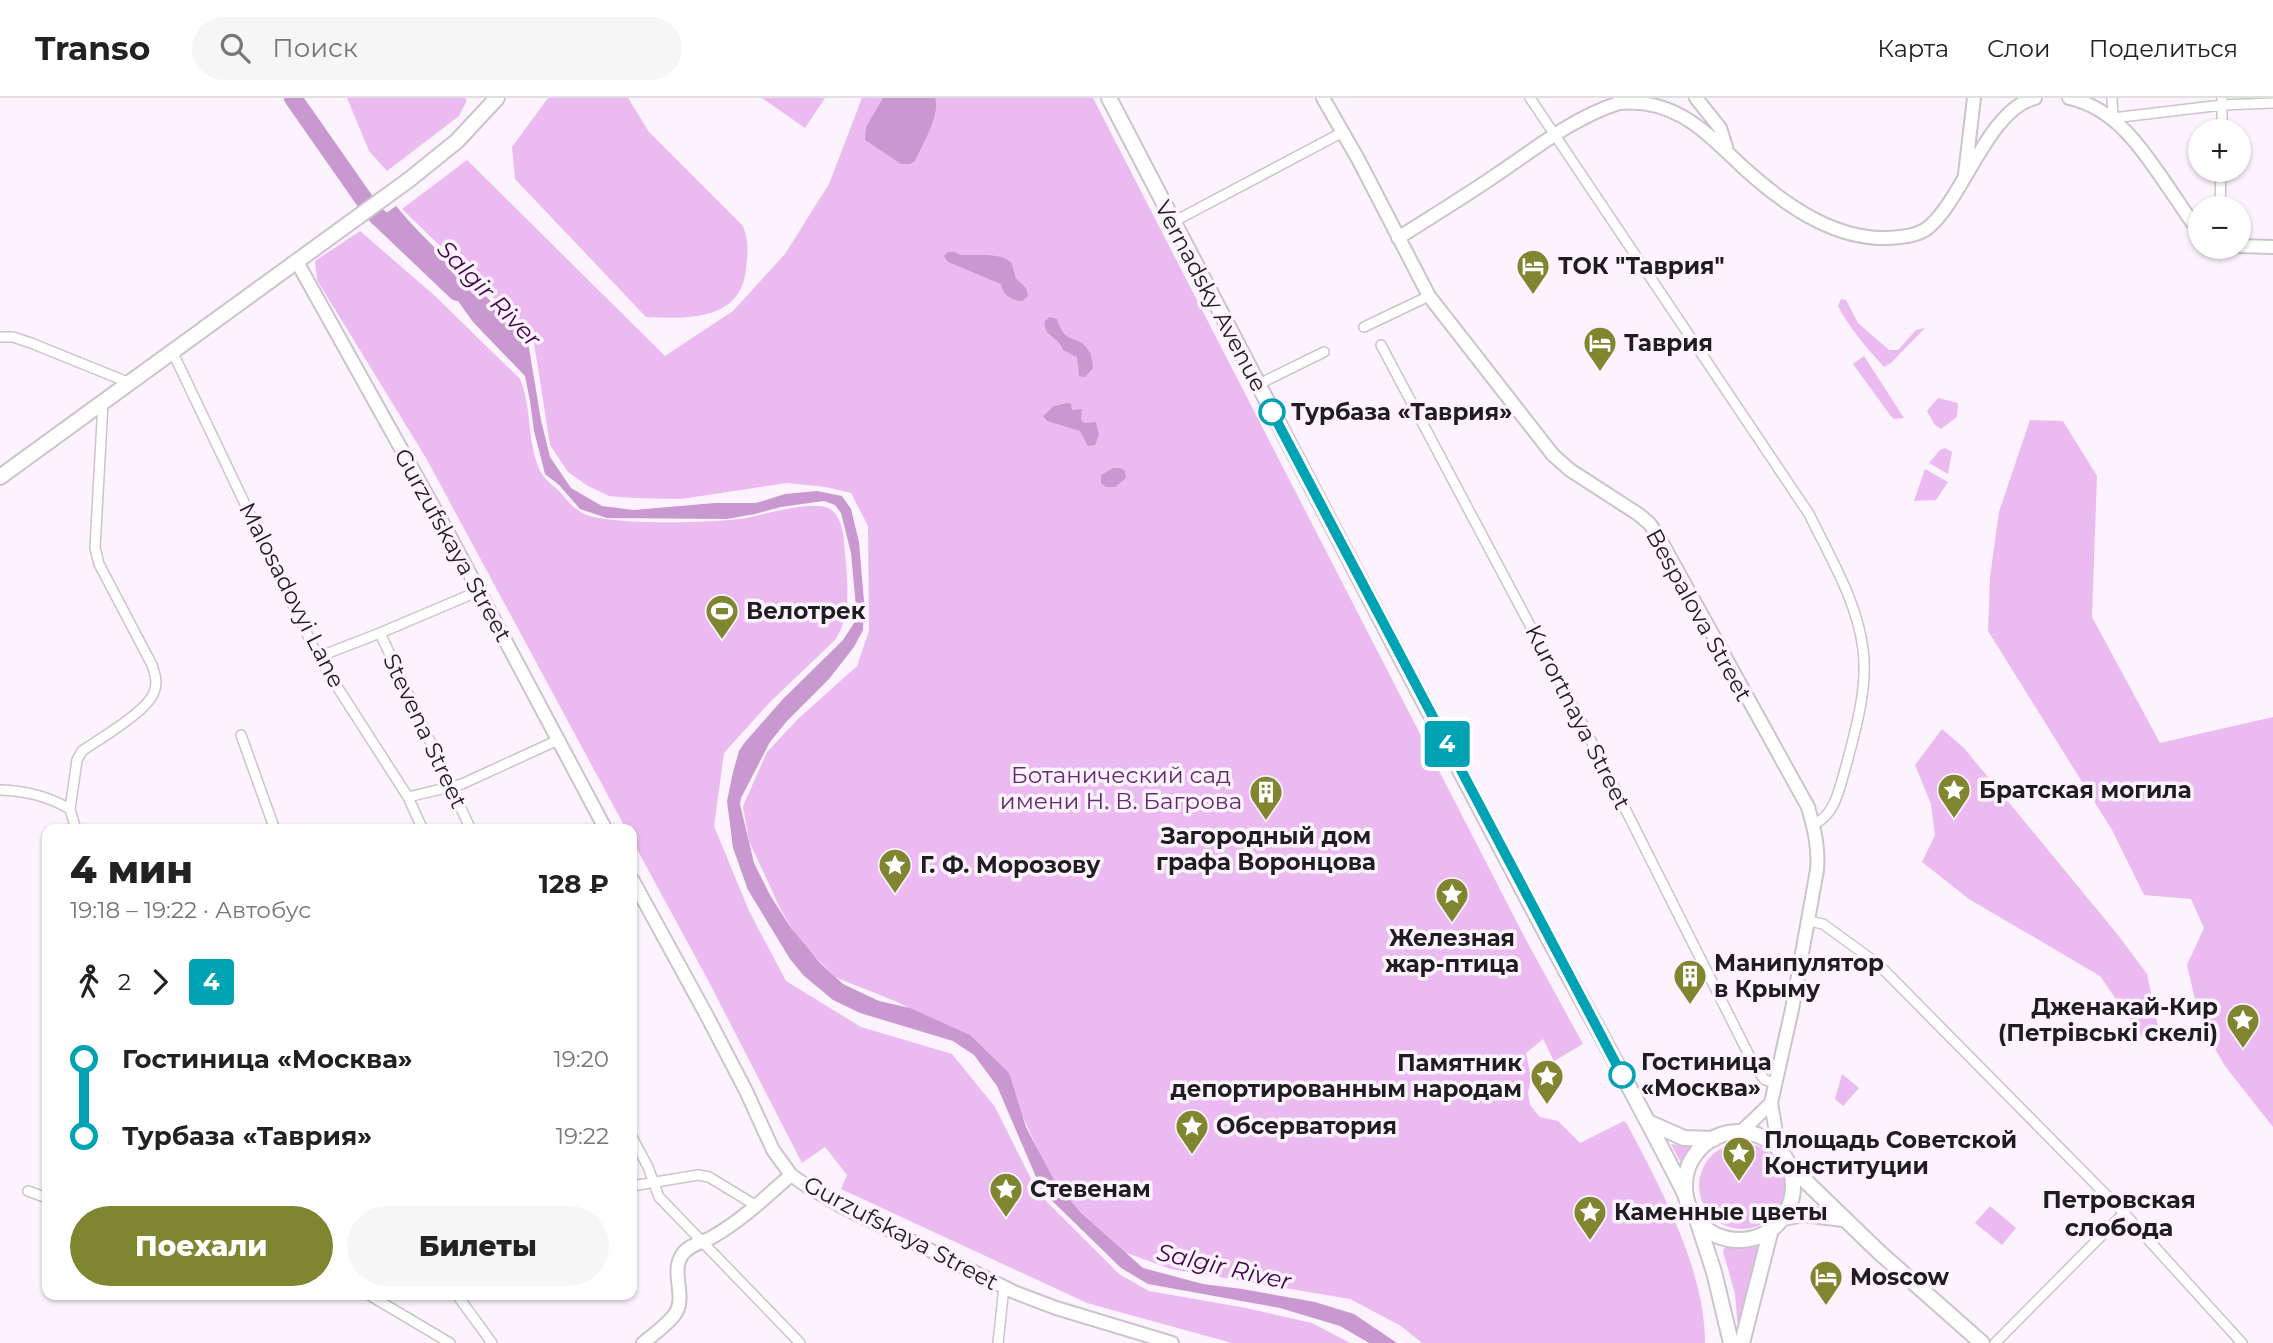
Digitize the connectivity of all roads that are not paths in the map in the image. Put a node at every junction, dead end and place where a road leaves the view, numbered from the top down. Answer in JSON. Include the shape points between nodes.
{"nodes":[{"id":1,"x":497,"y":98,"type":"edge"},
{"id":2,"x":1109,"y":98,"type":"edge"},
{"id":3,"x":1323,"y":98,"type":"edge"},
{"id":4,"x":1530,"y":98,"type":"edge"},
{"id":5,"x":1696,"y":98,"type":"edge"},
{"id":6,"x":1974,"y":98,"type":"edge"},
{"id":7,"x":2035,"y":98,"type":"edge"},
{"id":8,"x":2069,"y":98,"type":"edge"},
{"id":9,"x":2112,"y":98,"type":"edge"},
{"id":10,"x":2083,"y":100,"type":"edge"},
{"id":11,"x":2222,"y":101,"type":"edge"},
{"id":12,"x":2273,"y":103,"type":"edge"},
{"id":13,"x":2113,"y":118,"type":"junction"},
{"id":14,"x":2222,"y":119,"type":"edge"},
{"id":15,"x":1343,"y":132,"type":"junction"},
{"id":16,"x":1554,"y":135,"type":"junction"},
{"id":17,"x":1727,"y":150,"type":"junction"},
{"id":18,"x":1965,"y":175,"type":"junction"},
{"id":19,"x":2188,"y":214,"type":"edge"},
{"id":20,"x":1172,"y":222,"type":"junction"},
{"id":21,"x":1398,"y":238,"type":"junction"},
{"id":22,"x":2251,"y":246,"type":"edge"},
{"id":23,"x":2273,"y":247,"type":"edge"},
{"id":24,"x":297,"y":262,"type":"junction"},
{"id":25,"x":1429,"y":296,"type":"junction"},
{"id":26,"x":1364,"y":327,"type":"dead end"},
{"id":27,"x":0,"y":337,"type":"edge"},
{"id":28,"x":1381,"y":345,"type":"dead end"},
{"id":29,"x":1324,"y":352,"type":"dead end"},
{"id":30,"x":173,"y":353,"type":"junction"},
{"id":31,"x":130,"y":383,"type":"junction"},
{"id":32,"x":1257,"y":384,"type":"junction"},
{"id":33,"x":103,"y":403,"type":"junction"},
{"id":34,"x":0,"y":477,"type":"edge"},
{"id":35,"x":479,"y":591,"type":"junction"},
{"id":36,"x":380,"y":633,"type":"junction"},
{"id":37,"x":318,"y":657,"type":"junction"},
{"id":38,"x":242,"y":735,"type":"dead end"},
{"id":39,"x":558,"y":740,"type":"junction"},
{"id":40,"x":450,"y":788,"type":"junction"},
{"id":41,"x":0,"y":790,"type":"edge"},
{"id":42,"x":408,"y":797,"type":"junction"},
{"id":43,"x":70,"y":809,"type":"junction"},
{"id":44,"x":74,"y":824,"type":"edge"},
{"id":45,"x":273,"y":824,"type":"edge"},
{"id":46,"x":420,"y":824,"type":"edge"},
{"id":47,"x":468,"y":824,"type":"edge"},
{"id":48,"x":603,"y":824,"type":"edge"},
{"id":49,"x":1813,"y":825,"type":"junction"},
{"id":50,"x":637,"y":887,"type":"edge"},
{"id":51,"x":1809,"y":921,"type":"junction"},
{"id":52,"x":1776,"y":1083,"type":"junction"},
{"id":53,"x":1771,"y":1103,"type":"junction"},
{"id":54,"x":1650,"y":1123,"type":"junction"},
{"id":55,"x":1741,"y":1132,"type":"junction"},
{"id":56,"x":1714,"y":1139,"type":"junction"},
{"id":57,"x":637,"y":1147,"type":"edge"},
{"id":58,"x":1779,"y":1150,"type":"junction"},
{"id":59,"x":1791,"y":1167,"type":"junction"},
{"id":60,"x":791,"y":1175,"type":"junction"},
{"id":61,"x":654,"y":1182,"type":"junction"},
{"id":62,"x":637,"y":1185,"type":"edge"},
{"id":63,"x":28,"y":1191,"type":"dead end"},
{"id":64,"x":1685,"y":1194,"type":"junction"},
{"id":65,"x":42,"y":1196,"type":"edge"},
{"id":66,"x":755,"y":1205,"type":"junction"},
{"id":67,"x":2124,"y":1213,"type":"junction"},
{"id":68,"x":1783,"y":1218,"type":"junction"},
{"id":69,"x":1696,"y":1219,"type":"junction"},
{"id":70,"x":1843,"y":1219,"type":"junction"},
{"id":71,"x":1770,"y":1233,"type":"junction"},
{"id":72,"x":704,"y":1241,"type":"junction"},
{"id":73,"x":1004,"y":1287,"type":"junction"},
{"id":74,"x":377,"y":1300,"type":"edge"},
{"id":75,"x":461,"y":1300,"type":"edge"},
{"id":76,"x":645,"y":1342,"type":"edge"},
{"id":77,"x":450,"y":1343,"type":"edge"},
{"id":78,"x":492,"y":1343,"type":"edge"},
{"id":79,"x":800,"y":1343,"type":"edge"},
{"id":80,"x":998,"y":1343,"type":"edge"},
{"id":81,"x":1172,"y":1343,"type":"edge"},
{"id":82,"x":1731,"y":1343,"type":"edge"},
{"id":83,"x":1742,"y":1343,"type":"edge"},
{"id":84,"x":1982,"y":1343,"type":"edge"},
{"id":85,"x":1995,"y":1343,"type":"edge"},
{"id":86,"x":2242,"y":1343,"type":"edge"}],
"edges":[{"from":1,"to":24,"type":"main road","via":[[457,141]]},
{"from":2,"to":20,"type":"main road","name":"Vernadsky Avenue"},
{"from":3,"to":15,"type":"main road","name":"Bespalova Street"},
{"from":4,"to":16,"type":"street"},
{"from":5,"to":17,"type":"main road","via":[[1720,128]]},
{"from":6,"to":18,"type":"main road"},
{"from":7,"to":18,"type":"main road","via":[[2006,115]]},
{"from":8,"to":10,"type":"main road"},
{"from":9,"to":13,"type":"street"},
{"from":10,"to":13,"type":"main road"},
{"from":11,"to":12,"type":"street"},
{"from":11,"to":13,"type":"street"},
{"from":11,"to":14,"type":"street"},
{"from":13,"to":19,"type":"main road"},
{"from":15,"to":20,"type":"street"},
{"from":15,"to":21,"type":"main road","name":"Bespalova Street"},
{"from":16,"to":17,"type":"main road","via":[[1594,112],[1641,98],[1682,110]]},
{"from":16,"to":21,"type":"main road"},
{"from":16,"to":49,"type":"street","via":[[1809,514],[1854,613],[1863,650],[1863,688],[1855,733],[1834,806]]},
{"from":17,"to":18,"type":"main road","via":[[1783,201],[1812,218],[1828,227],[1879,238],[1928,228]]},
{"from":20,"to":32,"type":"main road","name":"Vernadsky Avenue"},
{"from":21,"to":25,"type":"main road","name":"Bespalova Street"},
{"from":22,"to":23,"type":"main road"},
{"from":24,"to":30,"type":"main road"},
{"from":24,"to":35,"type":"main road","name":"Gurzufskaya Street"},
{"from":25,"to":26,"type":"street"},
{"from":25,"to":49,"type":"main road","name":"Bespalova Street","via":[[1553,455],[1649,523],[1808,807]]},
{"from":27,"to":31,"type":"street","via":[[31,343]]},
{"from":28,"to":52,"type":"street","name":"Kurortnaya Street","via":[[1583,725],[1756,1069],[1765,1080]]},
{"from":29,"to":32,"type":"street"},
{"from":30,"to":31,"type":"main road"},
{"from":30,"to":37,"type":"street","name":"Malosadovyi Lane"},
{"from":31,"to":33,"type":"main road"},
{"from":32,"to":54,"type":"main road","name":"Vernadsky Avenue"},
{"from":33,"to":34,"type":"main road"},
{"from":33,"to":43,"type":"street","via":[[95,548],[152,666],[156,684],[150,702],[82,751]]},
{"from":35,"to":36,"type":"street"},
{"from":35,"to":39,"type":"main road","name":"Gurzufskaya Street"},
{"from":36,"to":37,"type":"street"},
{"from":36,"to":40,"type":"street","name":"Stevena Street"},
{"from":37,"to":42,"type":"street","name":"Malosadovyi Lane"},
{"from":38,"to":45,"type":"street"},
{"from":39,"to":40,"type":"street"},
{"from":39,"to":48,"type":"main road","name":"Gurzufskaya Street"},
{"from":40,"to":42,"type":"street"},
{"from":40,"to":47,"type":"street","name":"Stevena Street"},
{"from":41,"to":43,"type":"street","via":[[49,797]]},
{"from":42,"to":46,"type":"street","name":"Malosadovyi Lane"},
{"from":43,"to":44,"type":"street"},
{"from":49,"to":51,"type":"main road","name":"Bespalova Street","via":[[1818,854]]},
{"from":50,"to":60,"type":"main road","name":"Gurzufskaya Street","via":[[773,1150]]},
{"from":51,"to":52,"type":"main road","name":"Bespalova Street"},
{"from":51,"to":67,"type":"street","via":[[1823,924],[1878,964]]},
{"from":52,"to":53,"type":"main road","name":"Bespalova Street"},
{"from":53,"to":55,"type":"main road"},
{"from":53,"to":58,"type":"main road","name":"Bespalova Street"},
{"from":54,"to":56,"type":"main road","via":[[1684,1138]]},
{"from":54,"to":64,"type":"main road","name":"Vernadsky Avenue"},
{"from":55,"to":56,"type":"main road"},
{"from":55,"to":58,"type":"main road","via":[[1764,1138]]},
{"from":56,"to":64,"type":"main road","via":[[1697,1152]]},
{"from":57,"to":61,"type":"street"},
{"from":58,"to":59,"type":"main road"},
{"from":59,"to":68,"type":"main road","via":[[1792,1199]]},
{"from":59,"to":70,"type":"main road"},
{"from":60,"to":66,"type":"main road"},
{"from":60,"to":73,"type":"main road","name":"Gurzufskaya Street","via":[[843,1207]]},
{"from":61,"to":62,"type":"street"},
{"from":61,"to":66,"type":"street","via":[[709,1177]]},
{"from":61,"to":72,"type":"street","via":[[659,1197]]},
{"from":63,"to":65,"type":"street"},
{"from":64,"to":69,"type":"main road"},
{"from":66,"to":72,"type":"main road"},
{"from":67,"to":85,"type":"street"},
{"from":67,"to":86,"type":"street"},
{"from":68,"to":70,"type":"main road","via":[[1804,1214]]},
{"from":68,"to":71,"type":"main road"},
{"from":69,"to":71,"type":"main road","via":[[1729,1239]]},
{"from":69,"to":82,"type":"main road","via":[[1707,1244]]},
{"from":70,"to":84,"type":"main road"},
{"from":71,"to":83,"type":"main road"},
{"from":72,"to":76,"type":"main road","via":[[682,1254],[675,1314]]},
{"from":72,"to":79,"type":"street"},
{"from":73,"to":80,"type":"street"},
{"from":73,"to":81,"type":"main road","name":"Gurzufskaya Street"},
{"from":74,"to":77,"type":"street"},
{"from":75,"to":78,"type":"street"}]}
